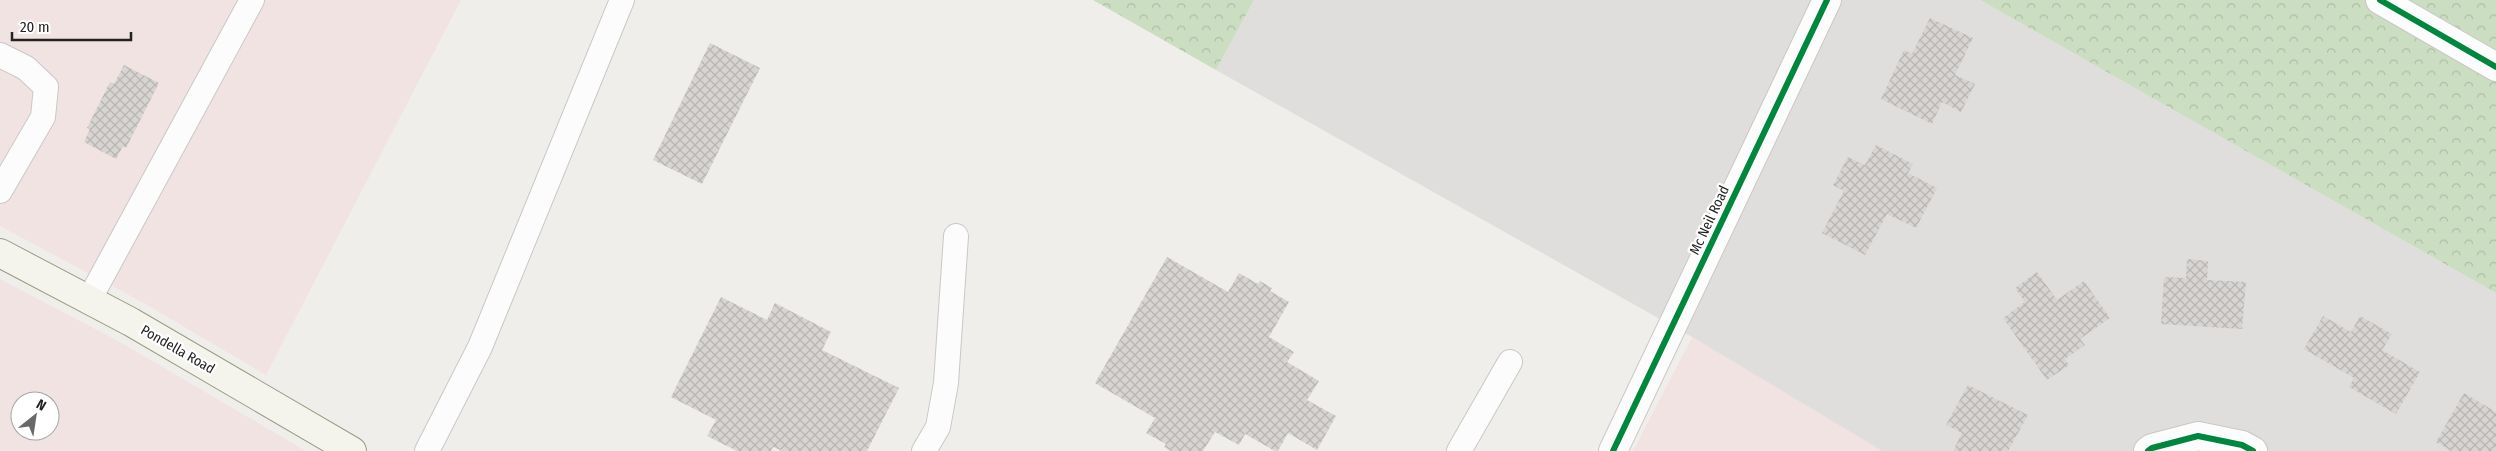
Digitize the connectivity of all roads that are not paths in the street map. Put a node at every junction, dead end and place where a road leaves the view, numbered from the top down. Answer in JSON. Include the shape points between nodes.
{"nodes":[{"id":1,"x":252,"y":0,"type":"edge"},
{"id":2,"x":622,"y":0,"type":"edge"},
{"id":3,"x":1827,"y":0,"type":"edge"},
{"id":4,"x":2380,"y":0,"type":"edge"},
{"id":5,"x":0,"y":55,"type":"edge"},
{"id":6,"x":2496,"y":67,"type":"edge"},
{"id":7,"x":0,"y":191,"type":"edge"},
{"id":8,"x":956,"y":236,"type":"dead end"},
{"id":9,"x":0,"y":253,"type":"edge"},
{"id":10,"x":88,"y":300,"type":"junction"},
{"id":11,"x":1510,"y":362,"type":"dead end"},
{"id":12,"x":352,"y":451,"type":"edge"},
{"id":13,"x":427,"y":451,"type":"edge"},
{"id":14,"x":924,"y":451,"type":"edge"},
{"id":15,"x":1459,"y":451,"type":"edge"},
{"id":16,"x":1613,"y":451,"type":"edge"},
{"id":17,"x":2148,"y":451,"type":"edge"},
{"id":18,"x":2253,"y":451,"type":"edge"}],
"edges":[{"from":1,"to":10,"type":"lane"},
{"from":2,"to":13,"type":"lane","via":[[480,346]]},
{"from":3,"to":16,"type":"street","name":"Mc Neil Road"},
{"from":4,"to":6,"type":"street"},
{"from":5,"to":7,"type":"lane","via":[[26,68],[46,87],[43,117]]},
{"from":8,"to":14,"type":"lane","via":[[946,383],[938,427]]},
{"from":9,"to":10,"type":"main road","name":"Pondella Road"},
{"from":10,"to":12,"type":"main road","name":"Pondella Road"},
{"from":11,"to":15,"type":"lane"},
{"from":17,"to":18,"type":"street","via":[[2198,436],[2242,445]]}]}
